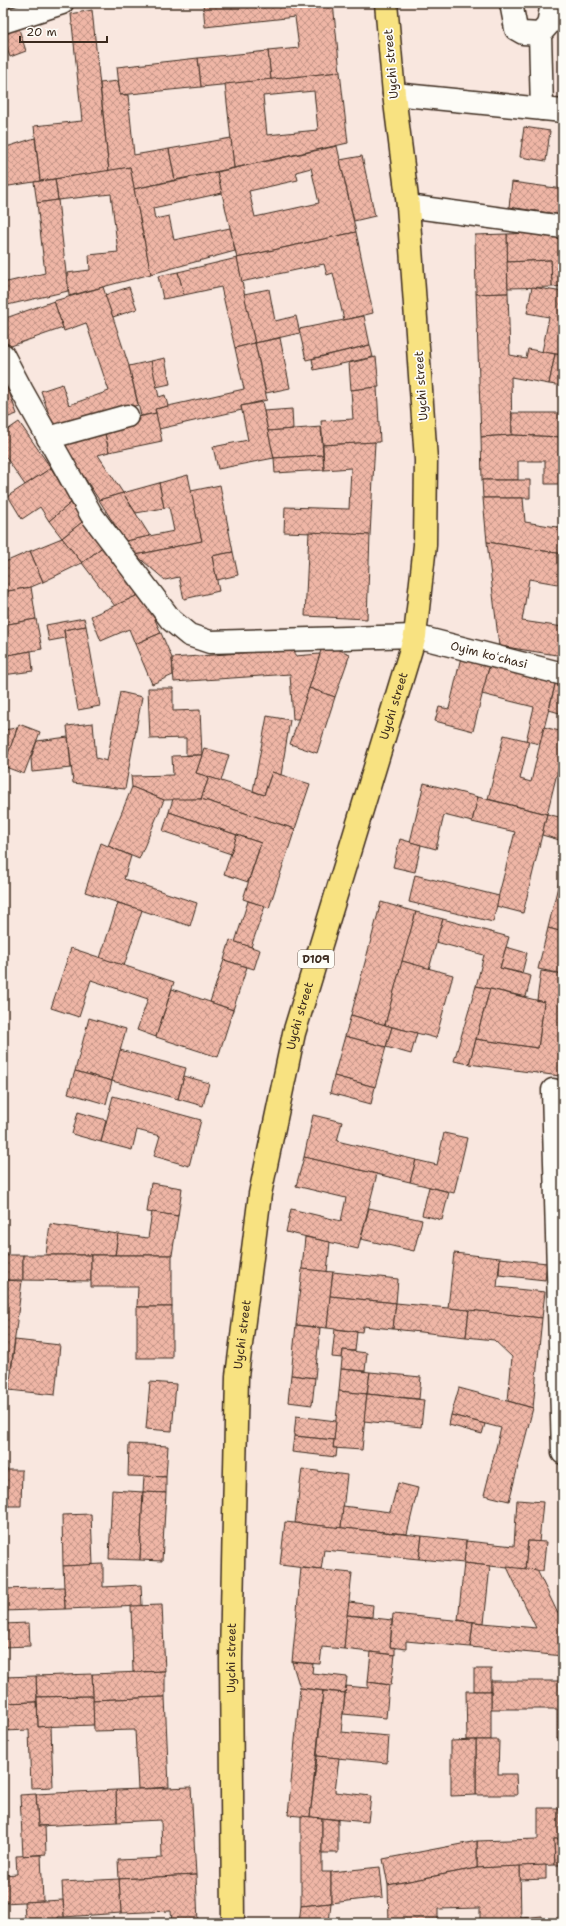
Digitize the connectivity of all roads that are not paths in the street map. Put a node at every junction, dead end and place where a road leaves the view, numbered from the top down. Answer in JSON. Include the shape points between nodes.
{"nodes":[{"id":1,"x":62,"y":3,"type":"edge"},
{"id":2,"x":386,"y":3,"type":"edge"},
{"id":3,"x":511,"y":3,"type":"edge"},
{"id":4,"x":552,"y":3,"type":"edge"},
{"id":5,"x":3,"y":22,"type":"edge"},
{"id":6,"x":540,"y":34,"type":"junction"},
{"id":7,"x":394,"y":94,"type":"junction"},
{"id":8,"x":542,"y":109,"type":"junction"},
{"id":9,"x":563,"y":111,"type":"edge"},
{"id":10,"x":408,"y":206,"type":"junction"},
{"id":11,"x":563,"y":227,"type":"edge"},
{"id":12,"x":3,"y":355,"type":"edge"},
{"id":13,"x":127,"y":416,"type":"dead end"},
{"id":14,"x":48,"y":438,"type":"junction"},
{"id":15,"x":415,"y":636,"type":"junction"},
{"id":16,"x":563,"y":674,"type":"edge"},
{"id":17,"x":553,"y":1090,"type":"dead end"},
{"id":18,"x":563,"y":1453,"type":"edge"},
{"id":19,"x":233,"y":1923,"type":"edge"}],
"edges":[{"from":1,"to":5,"type":"street"},
{"from":2,"to":7,"type":"main road","name":"Uychi street","number":"D109"},
{"from":3,"to":6,"type":"street","via":[[516,29],[523,33]]},
{"from":4,"to":6,"type":"street","via":[[548,25]]},
{"from":6,"to":8,"type":"street"},
{"from":7,"to":8,"type":"street"},
{"from":7,"to":10,"type":"main road","name":"Uychi street","number":"D109"},
{"from":8,"to":9,"type":"street"},
{"from":10,"to":11,"type":"street"},
{"from":10,"to":15,"type":"main road","name":"Uychi street","number":"D109","via":[[426,460],[425,545]]},
{"from":12,"to":14,"type":"street","name":"Oyim koʻchasi"},
{"from":13,"to":14,"type":"street"},
{"from":14,"to":15,"type":"street","name":"Oyim koʻchasi","via":[[91,514],[171,620],[189,636],[210,642]]},
{"from":15,"to":16,"type":"street","name":"Oyim koʻchasi"},
{"from":15,"to":19,"type":"main road","name":"Uychi street","number":"D109","via":[[294,1033],[260,1194],[237,1376],[231,1659]]},
{"from":17,"to":18,"type":"street"}]}
